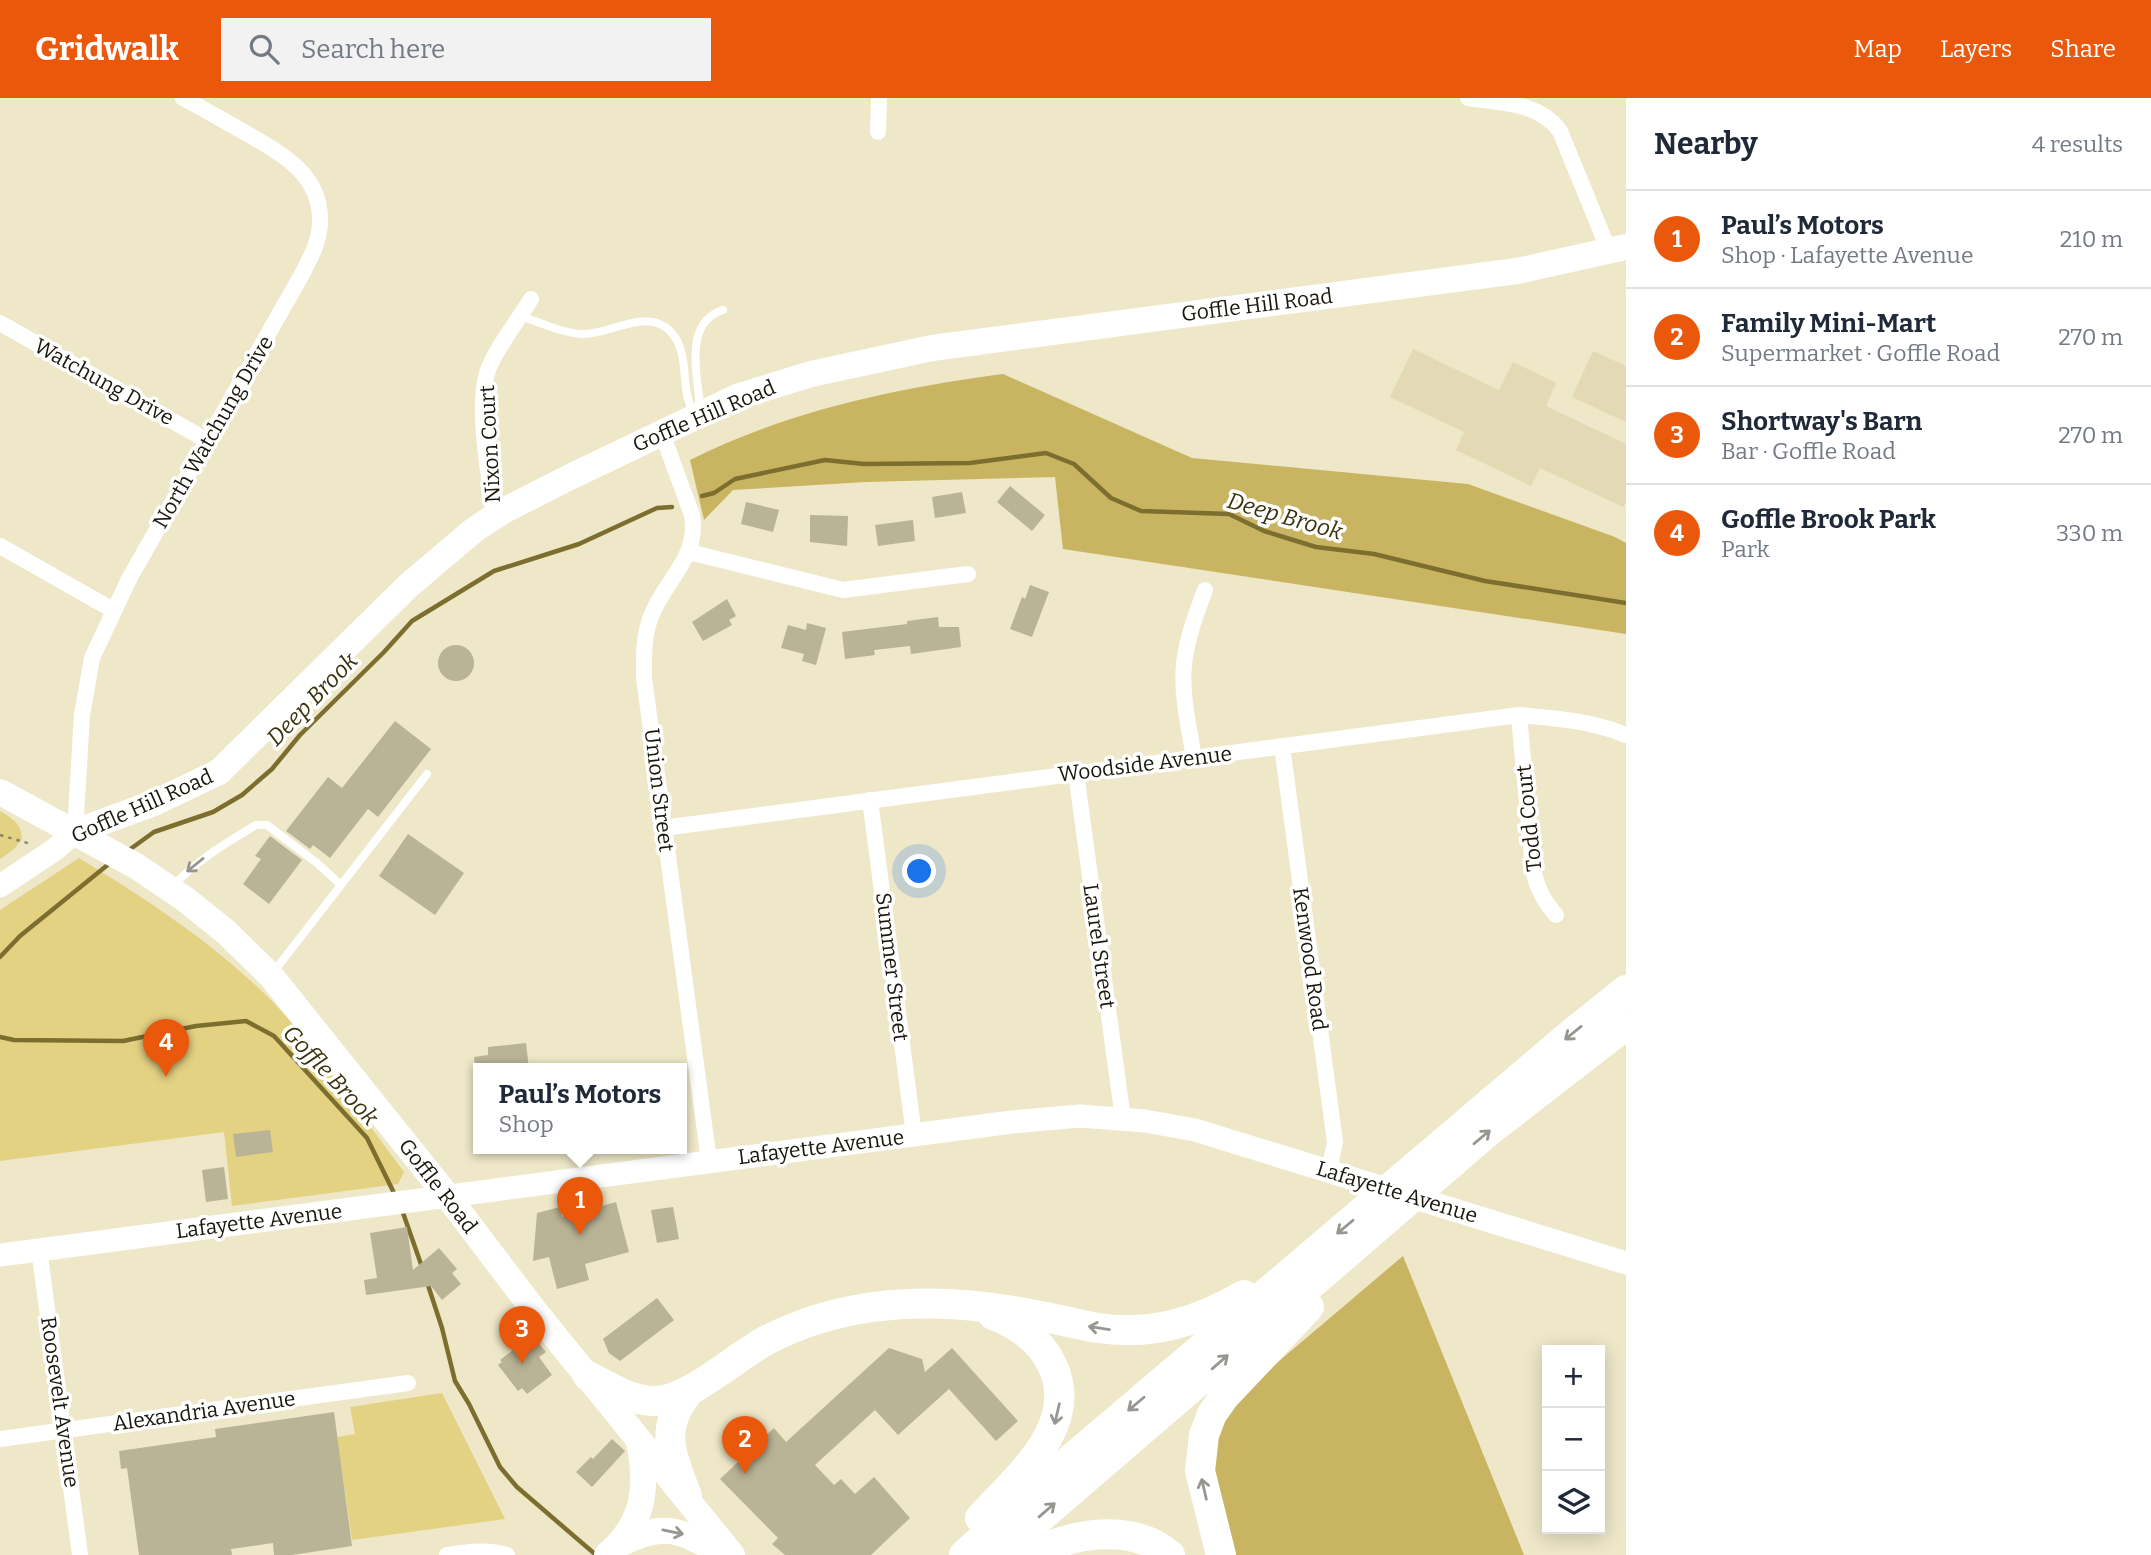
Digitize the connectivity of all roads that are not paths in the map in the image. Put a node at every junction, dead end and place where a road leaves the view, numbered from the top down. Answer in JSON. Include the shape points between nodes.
{"nodes":[{"id":1,"x":183,"y":98,"type":"edge"},
{"id":2,"x":878,"y":98,"type":"edge"},
{"id":3,"x":1468,"y":98,"type":"edge"},
{"id":4,"x":878,"y":132,"type":"dead end"},
{"id":5,"x":1617,"y":249,"type":"edge"},
{"id":6,"x":531,"y":299,"type":"dead end"},
{"id":7,"x":723,"y":310,"type":"dead end"},
{"id":8,"x":521,"y":316,"type":"junction"},
{"id":9,"x":0,"y":323,"type":"edge"},
{"id":10,"x":696,"y":416,"type":"junction"},
{"id":11,"x":662,"y":433,"type":"junction"},
{"id":12,"x":208,"y":440,"type":"junction"},
{"id":13,"x":494,"y":517,"type":"junction"},
{"id":14,"x":0,"y":546,"type":"edge"},
{"id":15,"x":689,"y":552,"type":"junction"},
{"id":16,"x":968,"y":573,"type":"dead end"},
{"id":17,"x":1205,"y":590,"type":"dead end"},
{"id":18,"x":113,"y":610,"type":"junction"},
{"id":19,"x":1519,"y":715,"type":"junction"},
{"id":20,"x":1626,"y":735,"type":"edge"},
{"id":21,"x":1282,"y":746,"type":"junction"},
{"id":22,"x":1194,"y":758,"type":"junction"},
{"id":23,"x":1076,"y":773,"type":"junction"},
{"id":24,"x":427,"y":774,"type":"dead end"},
{"id":25,"x":0,"y":792,"type":"edge"},
{"id":26,"x":870,"y":800,"type":"junction"},
{"id":27,"x":663,"y":828,"type":"junction"},
{"id":28,"x":75,"y":832,"type":"junction"},
{"id":29,"x":341,"y":885,"type":"junction"},
{"id":30,"x":0,"y":886,"type":"edge"},
{"id":31,"x":170,"y":889,"type":"junction"},
{"id":32,"x":1556,"y":915,"type":"dead end"},
{"id":33,"x":271,"y":976,"type":"junction"},
{"id":34,"x":1626,"y":990,"type":"edge"},
{"id":35,"x":1626,"y":1025,"type":"edge"},
{"id":36,"x":1123,"y":1119,"type":"junction"},
{"id":37,"x":914,"y":1135,"type":"junction"},
{"id":38,"x":709,"y":1161,"type":"junction"},
{"id":39,"x":1329,"y":1171,"type":"junction"},
{"id":40,"x":1420,"y":1177,"type":"junction"},
{"id":41,"x":448,"y":1197,"type":"junction"},
{"id":42,"x":1382,"y":1209,"type":"junction"},
{"id":43,"x":1318,"y":1249,"type":"junction"},
{"id":44,"x":38,"y":1250,"type":"junction"},
{"id":45,"x":0,"y":1255,"type":"edge"},
{"id":46,"x":1626,"y":1264,"type":"edge"},
{"id":47,"x":959,"y":1305,"type":"junction"},
{"id":48,"x":588,"y":1376,"type":"junction"},
{"id":49,"x":408,"y":1383,"type":"dead end"},
{"id":50,"x":690,"y":1390,"type":"junction"},
{"id":51,"x":64,"y":1430,"type":"junction"},
{"id":52,"x":0,"y":1439,"type":"edge"},
{"id":53,"x":638,"y":1439,"type":"junction"},
{"id":54,"x":687,"y":1496,"type":"junction"},
{"id":55,"x":611,"y":1551,"type":"edge"},
{"id":56,"x":80,"y":1555,"type":"edge"},
{"id":57,"x":447,"y":1555,"type":"edge"},
{"id":58,"x":507,"y":1555,"type":"edge"},
{"id":59,"x":727,"y":1555,"type":"edge"},
{"id":60,"x":732,"y":1555,"type":"edge"},
{"id":61,"x":947,"y":1555,"type":"edge"},
{"id":62,"x":964,"y":1555,"type":"edge"},
{"id":63,"x":996,"y":1555,"type":"edge"},
{"id":64,"x":1030,"y":1555,"type":"edge"},
{"id":65,"x":1170,"y":1555,"type":"edge"},
{"id":66,"x":1221,"y":1555,"type":"edge"}],
"edges":[{"from":1,"to":12,"type":"street","name":"North Watchung Drive","via":[[298,167],[316,195],[320,221],[301,276]]},
{"from":2,"to":4,"type":"street"},
{"from":3,"to":5,"type":"street","via":[[1528,108],[1553,121]]},
{"from":5,"to":10,"type":"main road","name":"Goffle Hill Road","via":[[1517,271],[932,348],[811,374],[737,397]]},
{"from":6,"to":8,"type":"street","name":"Nixon Court"},
{"from":7,"to":10,"type":"lane","via":[[711,314],[700,327]]},
{"from":8,"to":10,"type":"lane","via":[[583,334],[631,322],[665,326],[677,340],[687,399]]},
{"from":8,"to":13,"type":"street","name":"Nixon Court","via":[[487,372],[483,394]]},
{"from":9,"to":12,"type":"street","name":"Watchung Drive"},
{"from":10,"to":11,"type":"main road","name":"Goffle Hill Road"},
{"from":11,"to":13,"type":"main road","name":"Goffle Hill Road"},
{"from":11,"to":15,"type":"street","name":"Union Street","via":[[692,515]]},
{"from":12,"to":18,"type":"street","name":"North Watchung Drive"},
{"from":13,"to":28,"type":"main road","name":"Goffle Hill Road","via":[[408,586],[219,772],[155,803]]},
{"from":14,"to":18,"type":"street"},
{"from":15,"to":16,"type":"street","via":[[843,590]]},
{"from":15,"to":27,"type":"street","name":"Union Street","via":[[652,613],[644,643],[644,678]]},
{"from":17,"to":22,"type":"street","via":[[1190,631],[1184,667]]},
{"from":18,"to":28,"type":"street","name":"North Watchung Drive","via":[[92,658],[82,715]]},
{"from":19,"to":20,"type":"street","name":"Woodside Avenue","via":[[1595,725]]},
{"from":19,"to":21,"type":"street","name":"Woodside Avenue"},
{"from":19,"to":32,"type":"street","name":"Todd Court","via":[[1533,869],[1537,887]]},
{"from":21,"to":22,"type":"street","name":"Woodside Avenue"},
{"from":21,"to":39,"type":"street","name":"Kenwood Road","via":[[1335,1142]]},
{"from":22,"to":23,"type":"street","name":"Woodside Avenue"},
{"from":23,"to":26,"type":"street","name":"Woodside Avenue"},
{"from":23,"to":36,"type":"street","name":"Laurel Street"},
{"from":24,"to":29,"type":"lane"},
{"from":25,"to":28,"type":"main road","name":"Goffle Road"},
{"from":26,"to":27,"type":"street","name":"Woodside Avenue"},
{"from":26,"to":37,"type":"street","name":"Summer Street"},
{"from":27,"to":38,"type":"street","name":"Union Street"},
{"from":28,"to":30,"type":"street","name":"Goffle Hill Road"},
{"from":28,"to":31,"type":"main road","name":"Goffle Road"},
{"from":29,"to":31,"type":"lane","one_way":true,"via":[[267,825],[256,825],[191,867]]},
{"from":29,"to":33,"type":"lane"},
{"from":31,"to":33,"type":"main road","name":"Goffle Road","via":[[226,932]]},
{"from":33,"to":41,"type":"main road","name":"Goffle Road"},
{"from":34,"to":40,"type":"highway","one_way":true,"via":[[1571,1034]]},
{"from":40,"to":35,"type":"highway","one_way":true},
{"from":36,"to":37,"type":"street","name":"Lafayette Avenue","via":[[1080,1116]]},
{"from":36,"to":39,"type":"street","name":"Lafayette Avenue","via":[[1195,1130]]},
{"from":37,"to":38,"type":"street","name":"Lafayette Avenue"},
{"from":38,"to":41,"type":"street","name":"Lafayette Avenue"},
{"from":39,"to":46,"type":"street","name":"Lafayette Avenue"},
{"from":40,"to":42,"type":"highway"},
{"from":41,"to":44,"type":"street","name":"Lafayette Avenue"},
{"from":41,"to":48,"type":"main road","name":"Goffle Road"},
{"from":42,"to":43,"type":"highway","one_way":true},
{"from":63,"to":42,"type":"highway","one_way":true},
{"from":66,"to":42,"type":"highway","one_way":true,"via":[[1200,1471],[1204,1435],[1212,1414],[1288,1330]]},
{"from":43,"to":47,"type":"highway","one_way":true,"via":[[1225,1307],[1166,1327],[1121,1331]]},
{"from":43,"to":62,"type":"highway","one_way":true},
{"from":44,"to":45,"type":"street","name":"Lafayette Avenue"},
{"from":44,"to":51,"type":"street","name":"Roosevelt Avenue"},
{"from":47,"to":50,"type":"highway","via":[[901,1304],[818,1319],[767,1340]]},
{"from":47,"to":61,"type":"highway","one_way":true,"via":[[1004,1320],[1038,1342],[1057,1376],[1059,1410],[1038,1452]]},
{"from":48,"to":50,"type":"highway","via":[[621,1393],[651,1401]]},
{"from":48,"to":53,"type":"main road","name":"Goffle Road"},
{"from":49,"to":51,"type":"street","name":"Alexandria Avenue"},
{"from":50,"to":54,"type":"highway","via":[[672,1419],[669,1436]]},
{"from":51,"to":52,"type":"street","name":"Alexandria Avenue"},
{"from":51,"to":56,"type":"street","name":"Roosevelt Avenue"},
{"from":53,"to":54,"type":"main road","name":"Goffle Road"},
{"from":53,"to":55,"type":"main road","via":[[645,1478],[643,1497],[629,1532]]},
{"from":54,"to":60,"type":"main road","name":"Goffle Road"},
{"from":55,"to":59,"type":"main road","one_way":true,"via":[[635,1536],[661,1529],[684,1534]]},
{"from":57,"to":58,"type":"street","via":[[479,1551]]},
{"from":64,"to":65,"type":"highway","via":[[1064,1540],[1106,1534],[1145,1540]]}]}
